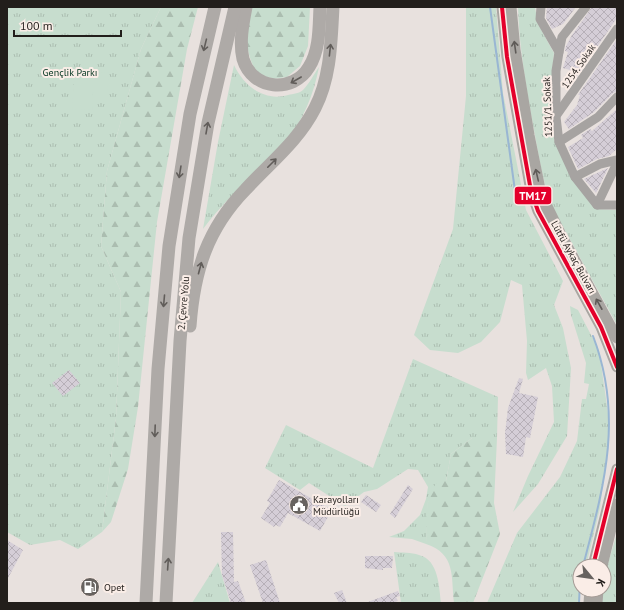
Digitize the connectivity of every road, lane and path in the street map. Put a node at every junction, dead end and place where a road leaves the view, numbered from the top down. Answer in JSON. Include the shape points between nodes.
{"nodes":[{"id":1,"x":215,"y":7,"type":"edge"},
{"id":2,"x":235,"y":7,"type":"edge"},
{"id":3,"x":246,"y":7,"type":"edge"},
{"id":4,"x":320,"y":7,"type":"edge"},
{"id":5,"x":333,"y":7,"type":"edge"},
{"id":6,"x":502,"y":7,"type":"edge"},
{"id":7,"x":511,"y":7,"type":"edge"},
{"id":8,"x":541,"y":7,"type":"edge"},
{"id":9,"x":586,"y":7,"type":"edge"},
{"id":10,"x":617,"y":29,"type":"edge"},
{"id":11,"x":560,"y":52,"type":"junction"},
{"id":12,"x":617,"y":97,"type":"edge"},
{"id":13,"x":556,"y":117,"type":"junction"},
{"id":14,"x":559,"y":142,"type":"junction"},
{"id":15,"x":617,"y":161,"type":"edge"},
{"id":16,"x":575,"y":176,"type":"junction"},
{"id":17,"x":597,"y":204,"type":"junction"},
{"id":18,"x":617,"y":205,"type":"edge"},
{"id":19,"x":580,"y":281,"type":"junction"},
{"id":20,"x":617,"y":338,"type":"edge"},
{"id":21,"x":617,"y":367,"type":"edge"},
{"id":22,"x":175,"y":431,"type":"junction"},
{"id":23,"x":617,"y":468,"type":"edge"},
{"id":24,"x":617,"y":504,"type":"edge"},
{"id":25,"x":595,"y":558,"type":"edge"},
{"id":26,"x":604,"y":558,"type":"edge"},
{"id":27,"x":146,"y":603,"type":"edge"},
{"id":28,"x":166,"y":603,"type":"edge"}],
"edges":[{"from":1,"to":27,"type":"highway","name":"2. Çevre Yolu","one_way":true,"via":[[190,114],[169,246],[158,369]]},
{"from":22,"to":2,"type":"highway","name":"2. Çevre Yolu","one_way":true,"via":[[189,238],[208,123]]},
{"from":4,"to":3,"type":"highway","one_way":true,"via":[[315,53],[310,66],[293,83],[278,86],[258,80],[246,67],[241,40]]},
{"from":22,"to":5,"type":"highway","one_way":true,"via":[[181,416],[185,391],[190,315],[200,267],[208,244],[224,214],[290,144],[315,108],[326,75]]},
{"from":6,"to":19,"type":"main road","name":"Lütfü Aykaç Bulvarı","via":[[507,57],[531,191],[538,211]]},
{"from":19,"to":7,"type":"main road","name":"Lütfü Aykaç Bulvarı","one_way":true,"via":[[541,194],[516,56]]},
{"from":8,"to":11,"type":"street","via":[[540,19]]},
{"from":9,"to":11,"type":"street","name":"1251/1. Sokak","via":[[562,37]]},
{"from":10,"to":13,"type":"street","name":"1254. Sokak"},
{"from":11,"to":13,"type":"street","name":"1251/1. Sokak","via":[[556,70]]},
{"from":12,"to":14,"type":"street","via":[[598,117]]},
{"from":13,"to":14,"type":"street","name":"1251/1. Sokak"},
{"from":14,"to":16,"type":"street","name":"1251/1. Sokak"},
{"from":15,"to":16,"type":"street","via":[[600,164]]},
{"from":15,"to":17,"type":"street"},
{"from":16,"to":17,"type":"street","name":"1251/1. Sokak"},
{"from":17,"to":18,"type":"street"},
{"from":20,"to":19,"type":"main road","name":"Lütfü Aykaç Bulvarı","one_way":true},
{"from":19,"to":21,"type":"main road","name":"Lütfü Aykaç Bulvarı"},
{"from":28,"to":22,"type":"highway","name":"2. Çevre Yolu","one_way":true},
{"from":23,"to":25,"type":"main road"},
{"from":24,"to":26,"type":"main road"}]}
